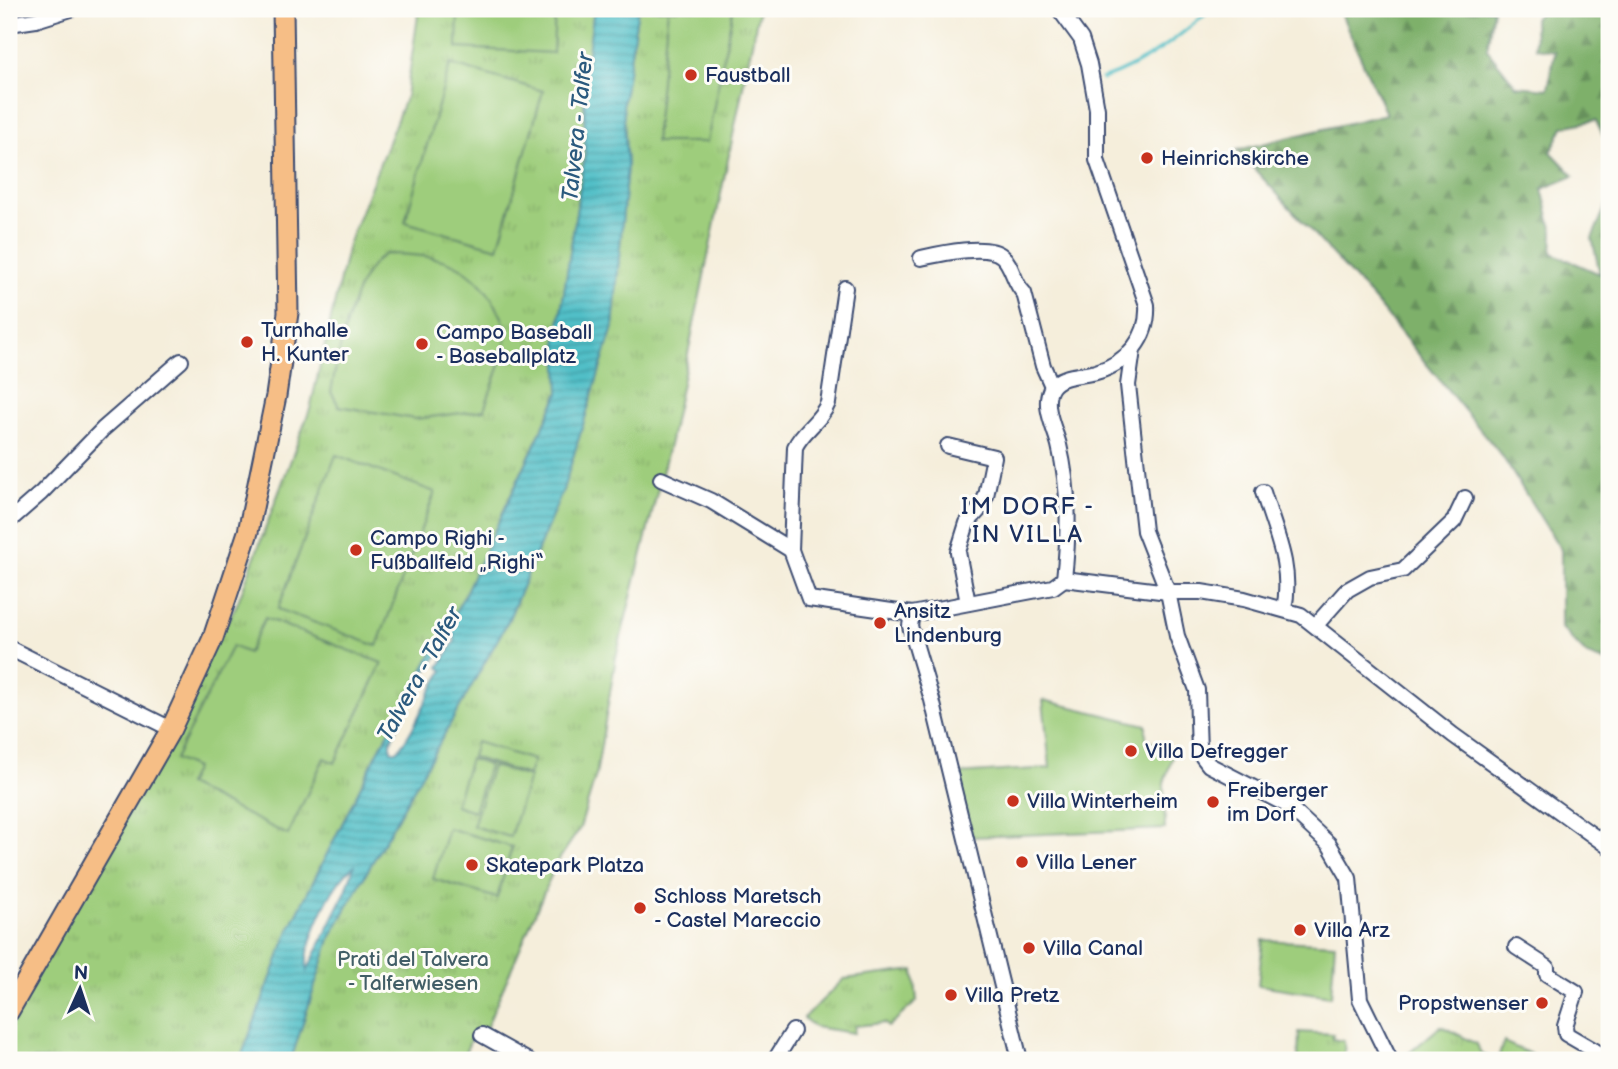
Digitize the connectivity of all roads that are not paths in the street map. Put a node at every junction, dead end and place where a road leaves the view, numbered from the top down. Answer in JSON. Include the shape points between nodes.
{"nodes":[{"id":1,"x":71,"y":9,"type":"edge"},
{"id":2,"x":283,"y":9,"type":"edge"},
{"id":3,"x":1059,"y":9,"type":"edge"},
{"id":4,"x":9,"y":24,"type":"edge"},
{"id":5,"x":921,"y":258,"type":"dead end"},
{"id":6,"x":845,"y":288,"type":"dead end"},
{"id":7,"x":1133,"y":350,"type":"junction"},
{"id":8,"x":181,"y":361,"type":"dead end"},
{"id":9,"x":1109,"y":368,"type":"junction"},
{"id":10,"x":1128,"y":385,"type":"junction"},
{"id":11,"x":1052,"y":386,"type":"junction"},
{"id":12,"x":948,"y":446,"type":"dead end"},
{"id":13,"x":661,"y":479,"type":"dead end"},
{"id":14,"x":1262,"y":492,"type":"dead end"},
{"id":15,"x":1465,"y":498,"type":"dead end"},
{"id":16,"x":9,"y":521,"type":"edge"},
{"id":17,"x":791,"y":550,"type":"junction"},
{"id":18,"x":1064,"y":579,"type":"junction"},
{"id":19,"x":1168,"y":592,"type":"junction"},
{"id":20,"x":968,"y":603,"type":"junction"},
{"id":21,"x":1284,"y":609,"type":"junction"},
{"id":22,"x":912,"y":614,"type":"junction"},
{"id":23,"x":1316,"y":625,"type":"junction"},
{"id":24,"x":9,"y":648,"type":"edge"},
{"id":25,"x":171,"y":729,"type":"junction"},
{"id":26,"x":1609,"y":847,"type":"edge"},
{"id":27,"x":1516,"y":947,"type":"dead end"},
{"id":28,"x":9,"y":1011,"type":"edge"},
{"id":29,"x":793,"y":1031,"type":"dead end"},
{"id":30,"x":482,"y":1035,"type":"dead end"},
{"id":31,"x":1609,"y":1059,"type":"edge"},
{"id":32,"x":527,"y":1060,"type":"edge"},
{"id":33,"x":775,"y":1060,"type":"edge"},
{"id":34,"x":1020,"y":1060,"type":"edge"},
{"id":35,"x":1390,"y":1060,"type":"edge"}],
"edges":[{"from":1,"to":4,"type":"street"},
{"from":2,"to":25,"type":"main road","via":[[288,313],[276,396],[248,533],[213,638]]},
{"from":3,"to":7,"type":"street","via":[[1081,39],[1089,64],[1097,109],[1097,160],[1146,305],[1148,320]]},
{"from":5,"to":11,"type":"street","via":[[992,250],[1002,256],[1015,285],[1024,293]]},
{"from":6,"to":17,"type":"street","via":[[828,403],[795,447]]},
{"from":7,"to":9,"type":"street"},
{"from":7,"to":10,"type":"street"},
{"from":8,"to":16,"type":"street"},
{"from":9,"to":10,"type":"street","via":[[1121,374]]},
{"from":9,"to":11,"type":"street","via":[[1063,378]]},
{"from":10,"to":19,"type":"street","via":[[1144,531]]},
{"from":11,"to":18,"type":"street","via":[[1048,409],[1064,468],[1070,526]]},
{"from":12,"to":20,"type":"street","via":[[994,457],[986,496],[967,523],[958,552]]},
{"from":13,"to":17,"type":"street","via":[[711,501]]},
{"from":14,"to":21,"type":"street","via":[[1287,573]]},
{"from":15,"to":23,"type":"street","via":[[1454,521],[1403,570],[1370,577],[1347,590]]},
{"from":17,"to":22,"type":"street","via":[[810,599]]},
{"from":18,"to":19,"type":"street"},
{"from":18,"to":20,"type":"street","via":[[1053,587]]},
{"from":19,"to":21,"type":"street","via":[[1201,592]]},
{"from":19,"to":35,"type":"street","via":[[1196,690],[1202,760],[1287,805],[1329,844],[1349,878],[1360,999]]},
{"from":20,"to":22,"type":"street"},
{"from":21,"to":23,"type":"street"},
{"from":22,"to":34,"type":"street","via":[[912,638],[932,700]]},
{"from":23,"to":26,"type":"street","via":[[1452,735]]},
{"from":24,"to":25,"type":"street"},
{"from":25,"to":28,"type":"main road"},
{"from":27,"to":31,"type":"street","via":[[1576,992],[1566,1034]]},
{"from":29,"to":33,"type":"street"},
{"from":30,"to":32,"type":"street"}]}
